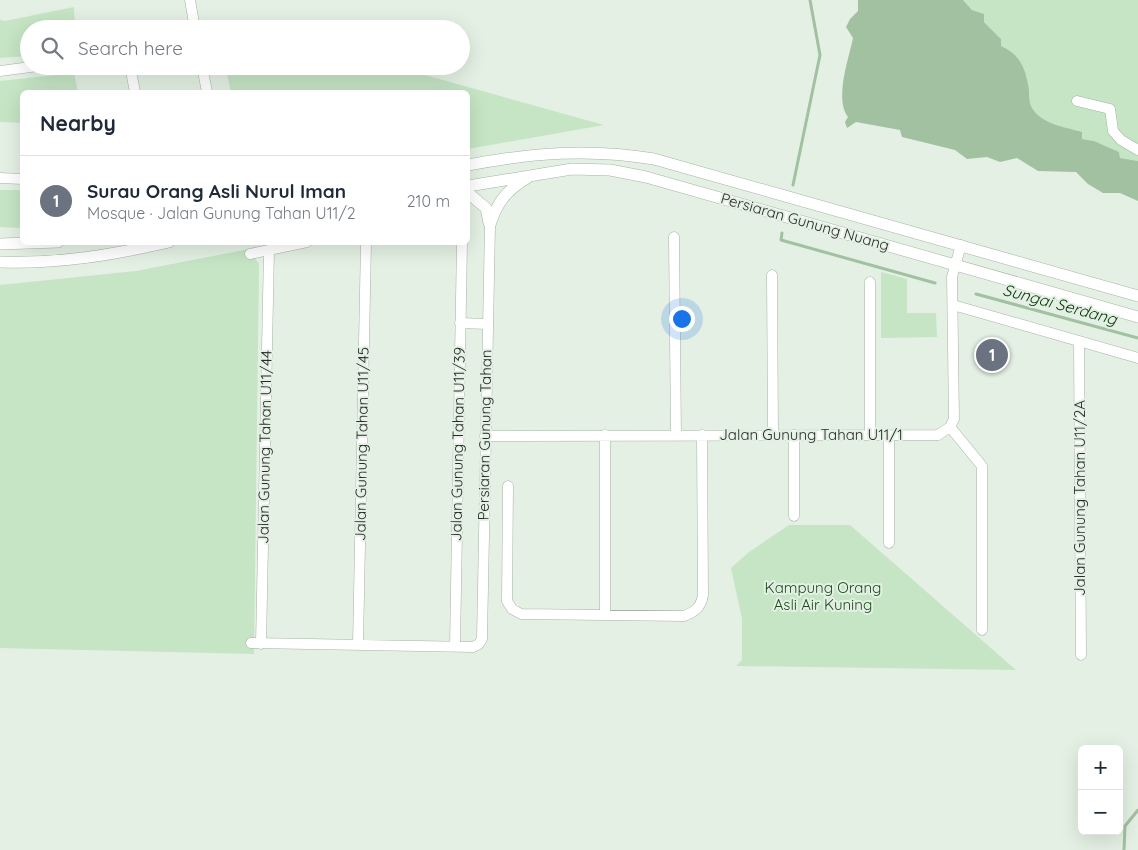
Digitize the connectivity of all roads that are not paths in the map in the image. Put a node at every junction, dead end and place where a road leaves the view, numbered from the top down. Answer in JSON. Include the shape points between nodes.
{"nodes":[{"id":1,"x":190,"y":0,"type":"edge"},
{"id":2,"x":193,"y":20,"type":"edge"},
{"id":3,"x":20,"y":68,"type":"edge"},
{"id":4,"x":0,"y":71,"type":"edge"},
{"id":5,"x":132,"y":75,"type":"edge"},
{"id":6,"x":204,"y":75,"type":"edge"},
{"id":7,"x":135,"y":90,"type":"edge"},
{"id":8,"x":207,"y":90,"type":"edge"},
{"id":9,"x":1077,"y":101,"type":"dead end"},
{"id":10,"x":1138,"y":150,"type":"edge"},
{"id":11,"x":470,"y":165,"type":"edge"},
{"id":12,"x":533,"y":175,"type":"junction"},
{"id":13,"x":0,"y":178,"type":"edge"},
{"id":14,"x":20,"y":178,"type":"edge"},
{"id":15,"x":470,"y":186,"type":"edge"},
{"id":16,"x":470,"y":195,"type":"edge"},
{"id":17,"x":490,"y":225,"type":"junction"},
{"id":18,"x":674,"y":237,"type":"dead end"},
{"id":19,"x":20,"y":243,"type":"edge"},
{"id":20,"x":0,"y":244,"type":"edge"},
{"id":21,"x":156,"y":245,"type":"edge"},
{"id":22,"x":293,"y":245,"type":"edge"},
{"id":23,"x":366,"y":245,"type":"edge"},
{"id":24,"x":462,"y":245,"type":"edge"},
{"id":25,"x":961,"y":246,"type":"junction"},
{"id":26,"x":269,"y":250,"type":"junction"},
{"id":27,"x":250,"y":254,"type":"dead end"},
{"id":28,"x":0,"y":262,"type":"edge"},
{"id":29,"x":956,"y":265,"type":"junction"},
{"id":30,"x":772,"y":275,"type":"dead end"},
{"id":31,"x":870,"y":282,"type":"dead end"},
{"id":32,"x":1138,"y":296,"type":"edge"},
{"id":33,"x":953,"y":305,"type":"junction"},
{"id":34,"x":1138,"y":316,"type":"edge"},
{"id":35,"x":460,"y":323,"type":"junction"},
{"id":36,"x":487,"y":324,"type":"junction"},
{"id":37,"x":1080,"y":342,"type":"junction"},
{"id":38,"x":1138,"y":358,"type":"edge"},
{"id":39,"x":950,"y":427,"type":"junction"},
{"id":40,"x":605,"y":435,"type":"junction"},
{"id":41,"x":676,"y":435,"type":"junction"},
{"id":42,"x":702,"y":435,"type":"junction"},
{"id":43,"x":773,"y":435,"type":"junction"},
{"id":44,"x":794,"y":435,"type":"junction"},
{"id":45,"x":870,"y":435,"type":"junction"},
{"id":46,"x":889,"y":435,"type":"junction"},
{"id":47,"x":485,"y":436,"type":"junction"},
{"id":48,"x":508,"y":486,"type":"dead end"},
{"id":49,"x":794,"y":516,"type":"dead end"},
{"id":50,"x":889,"y":543,"type":"dead end"},
{"id":51,"x":605,"y":615,"type":"junction"},
{"id":52,"x":982,"y":630,"type":"dead end"},
{"id":53,"x":358,"y":645,"type":"junction"},
{"id":54,"x":455,"y":646,"type":"junction"},
{"id":55,"x":1081,"y":655,"type":"dead end"}],
"edges":[{"from":1,"to":2,"type":"street"},
{"from":3,"to":4,"type":"street"},
{"from":5,"to":7,"type":"street"},
{"from":6,"to":8,"type":"street"},
{"from":9,"to":10,"type":"street","via":[[1110,109],[1113,131]]},
{"from":11,"to":25,"type":"street","name":"Persiaran Gunung Nuang","via":[[541,154],[618,153],[654,159]]},
{"from":12,"to":15,"type":"street","name":"Persiaran Gunung Nuang"},
{"from":12,"to":17,"type":"street","via":[[503,196]]},
{"from":12,"to":29,"type":"street","name":"Persiaran Gunung Nuang","via":[[572,169],[610,170],[646,177]]},
{"from":13,"to":14,"type":"street"},
{"from":16,"to":17,"type":"street","via":[[486,208]]},
{"from":17,"to":36,"type":"street","name":"Persiaran Gunung Tahan"},
{"from":18,"to":41,"type":"street"},
{"from":19,"to":20,"type":"street"},
{"from":21,"to":28,"type":"street","via":[[108,256],[65,261]]},
{"from":22,"to":26,"type":"street"},
{"from":23,"to":53,"type":"street","name":"Jalan Gunung Tahan U11/45"},
{"from":24,"to":35,"type":"street","name":"Jalan Gunung Tahan U11/39"},
{"from":25,"to":29,"type":"street"},
{"from":25,"to":32,"type":"street","name":"Persiaran Gunung Nuang"},
{"from":26,"to":27,"type":"street"},
{"from":26,"to":53,"type":"street","name":"Jalan Gunung Tahan U11/44","via":[[256,644]]},
{"from":29,"to":33,"type":"street","via":[[952,277]]},
{"from":29,"to":34,"type":"street","name":"Persiaran Gunung Nuang"},
{"from":30,"to":43,"type":"street"},
{"from":31,"to":45,"type":"street"},
{"from":33,"to":37,"type":"street"},
{"from":33,"to":39,"type":"street","via":[[954,419]]},
{"from":35,"to":36,"type":"street"},
{"from":35,"to":54,"type":"street","name":"Jalan Gunung Tahan U11/39"},
{"from":36,"to":47,"type":"street","name":"Persiaran Gunung Tahan"},
{"from":37,"to":38,"type":"street"},
{"from":37,"to":55,"type":"street","name":"Jalan Gunung Tahan U11/2A"},
{"from":39,"to":46,"type":"street","name":"Jalan Gunung Tahan U11/1","via":[[938,435]]},
{"from":39,"to":52,"type":"street","via":[[982,466]]},
{"from":40,"to":41,"type":"street","name":"Jalan Gunung Tahan U11/1"},
{"from":40,"to":47,"type":"street","name":"Jalan Gunung Tahan U11/1"},
{"from":40,"to":51,"type":"street"},
{"from":41,"to":42,"type":"street","name":"Jalan Gunung Tahan U11/1"},
{"from":42,"to":43,"type":"street","name":"Jalan Gunung Tahan U11/1"},
{"from":42,"to":51,"type":"street","via":[[702,604],[684,616]]},
{"from":43,"to":44,"type":"street","name":"Jalan Gunung Tahan U11/1"},
{"from":44,"to":45,"type":"street","name":"Jalan Gunung Tahan U11/1"},
{"from":44,"to":49,"type":"street"},
{"from":45,"to":46,"type":"street","name":"Jalan Gunung Tahan U11/1"},
{"from":46,"to":50,"type":"street"},
{"from":47,"to":54,"type":"street","name":"Persiaran Gunung Tahan","via":[[482,639],[473,647]]},
{"from":48,"to":51,"type":"street","via":[[507,601],[512,610],[521,614]]},
{"from":53,"to":54,"type":"street"}]}
